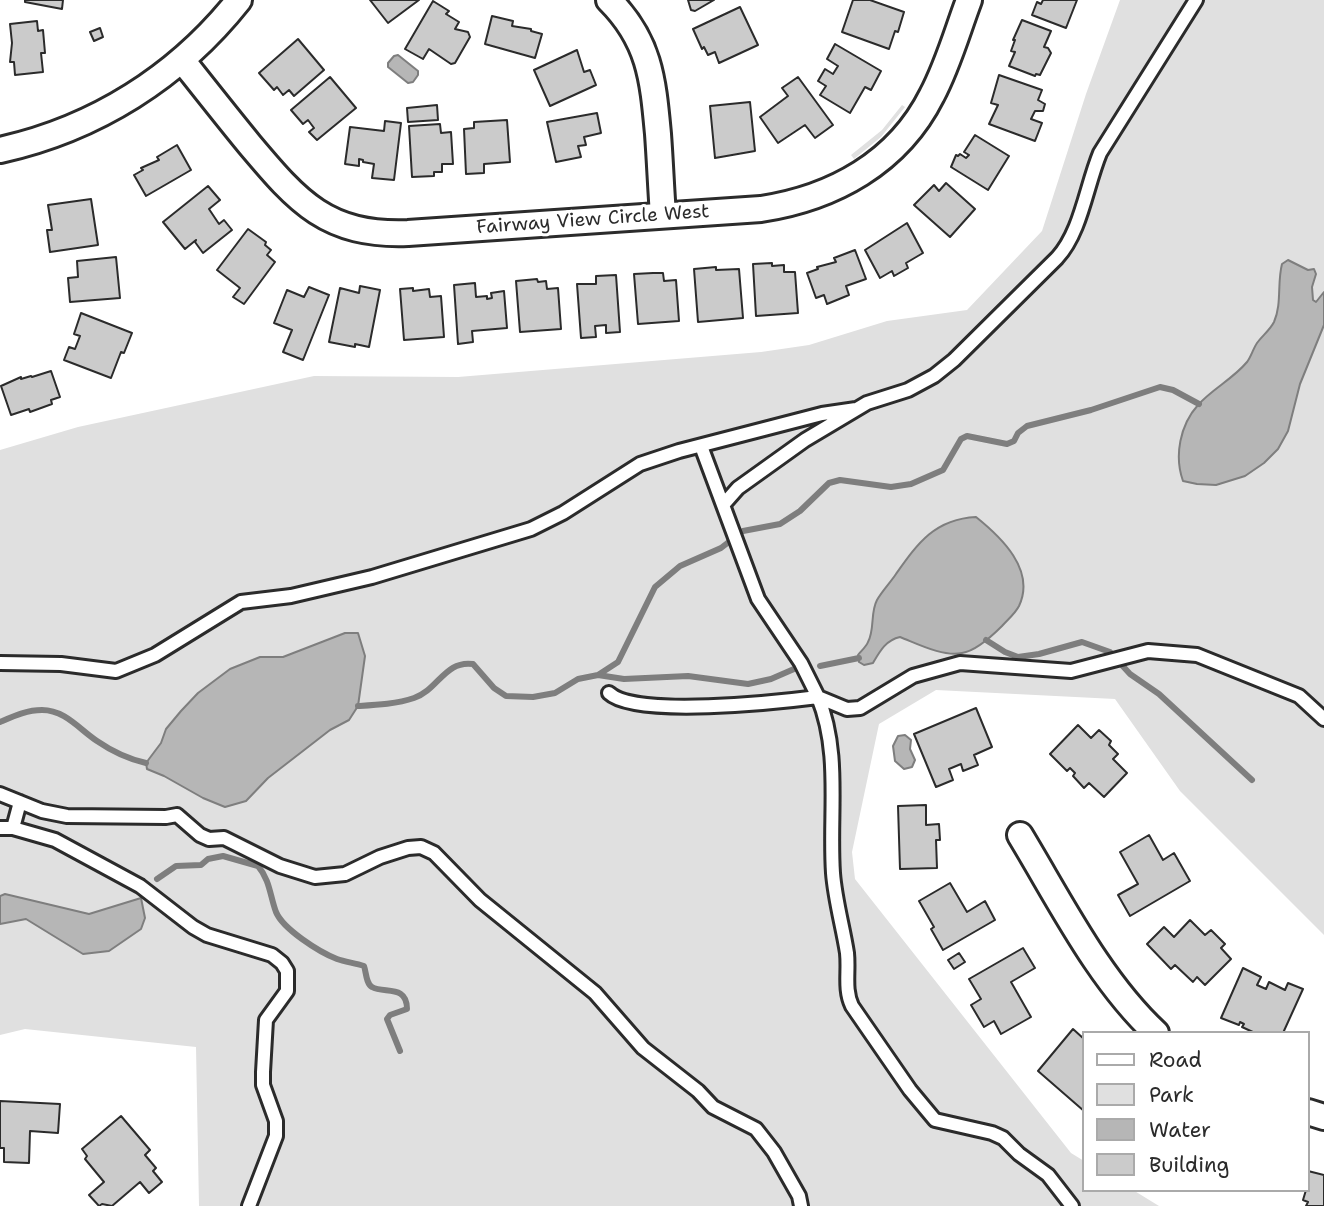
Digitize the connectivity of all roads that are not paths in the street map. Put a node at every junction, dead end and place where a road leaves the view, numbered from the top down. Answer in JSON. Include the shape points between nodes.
{"nodes":[{"id":1,"x":239,"y":0,"type":"edge"},
{"id":2,"x":609,"y":0,"type":"edge"},
{"id":3,"x":969,"y":0,"type":"edge"},
{"id":4,"x":1196,"y":0,"type":"edge"},
{"id":5,"x":182,"y":60,"type":"junction"},
{"id":6,"x":0,"y":150,"type":"edge"},
{"id":7,"x":663,"y":215,"type":"junction"},
{"id":8,"x":856,"y":409,"type":"junction"},
{"id":9,"x":701,"y":446,"type":"junction"},
{"id":10,"x":723,"y":505,"type":"junction"},
{"id":11,"x":0,"y":663,"type":"edge"},
{"id":12,"x":609,"y":693,"type":"dead end"},
{"id":13,"x":818,"y":697,"type":"junction"},
{"id":14,"x":1324,"y":719,"type":"edge"},
{"id":15,"x":0,"y":794,"type":"edge"},
{"id":16,"x":20,"y":802,"type":"junction"},
{"id":17,"x":7,"y":828,"type":"edge"},
{"id":18,"x":1020,"y":835,"type":"dead end"},
{"id":19,"x":1154,"y":1031,"type":"edge"},
{"id":20,"x":800,"y":1203,"type":"edge"},
{"id":21,"x":249,"y":1206,"type":"edge"},
{"id":22,"x":1072,"y":1206,"type":"edge"}],
"edges":[{"from":1,"to":5,"type":"street"},
{"from":2,"to":7,"type":"street","via":[[634,31],[652,76]]},
{"from":3,"to":7,"type":"street","name":"Fairway View Circle West","via":[[922,113],[890,151],[857,177],[825,193],[781,206]]},
{"from":4,"to":8,"type":"lane","via":[[1100,153],[1066,249],[934,376]]},
{"from":5,"to":6,"type":"street","via":[[92,119],[60,134]]},
{"from":5,"to":7,"type":"street","name":"Fairway View Circle West","via":[[284,186],[315,212],[346,226],[396,233]]},
{"from":8,"to":9,"type":"lane"},
{"from":8,"to":10,"type":"lane","via":[[782,456]]},
{"from":9,"to":10,"type":"lane"},
{"from":9,"to":11,"type":"lane","via":[[640,464],[531,529],[372,577],[241,602],[155,655],[116,671]]},
{"from":10,"to":13,"type":"lane","via":[[758,599]]},
{"from":12,"to":13,"type":"lane","via":[[616,699],[651,706],[736,705]]},
{"from":13,"to":14,"type":"lane","via":[[847,709],[860,708],[913,676],[960,663],[1071,671],[1148,651],[1197,654],[1299,696]]},
{"from":13,"to":22,"type":"lane","via":[[832,747],[833,875],[847,958],[847,996],[935,1120],[1003,1138],[1048,1175]]},
{"from":15,"to":16,"type":"lane"},
{"from":16,"to":17,"type":"lane"},
{"from":16,"to":20,"type":"lane","via":[[67,816],[177,815],[200,835],[224,838],[280,866],[315,877],[345,874],[408,848],[434,853],[480,900],[595,993],[643,1048],[713,1107],[756,1129]]},
{"from":17,"to":21,"type":"lane","via":[[55,840],[140,886],[207,935],[256,949],[282,963],[288,991],[266,1020],[263,1072],[276,1136]]},
{"from":18,"to":19,"type":"street","via":[[1080,935],[1131,1009]]}]}
